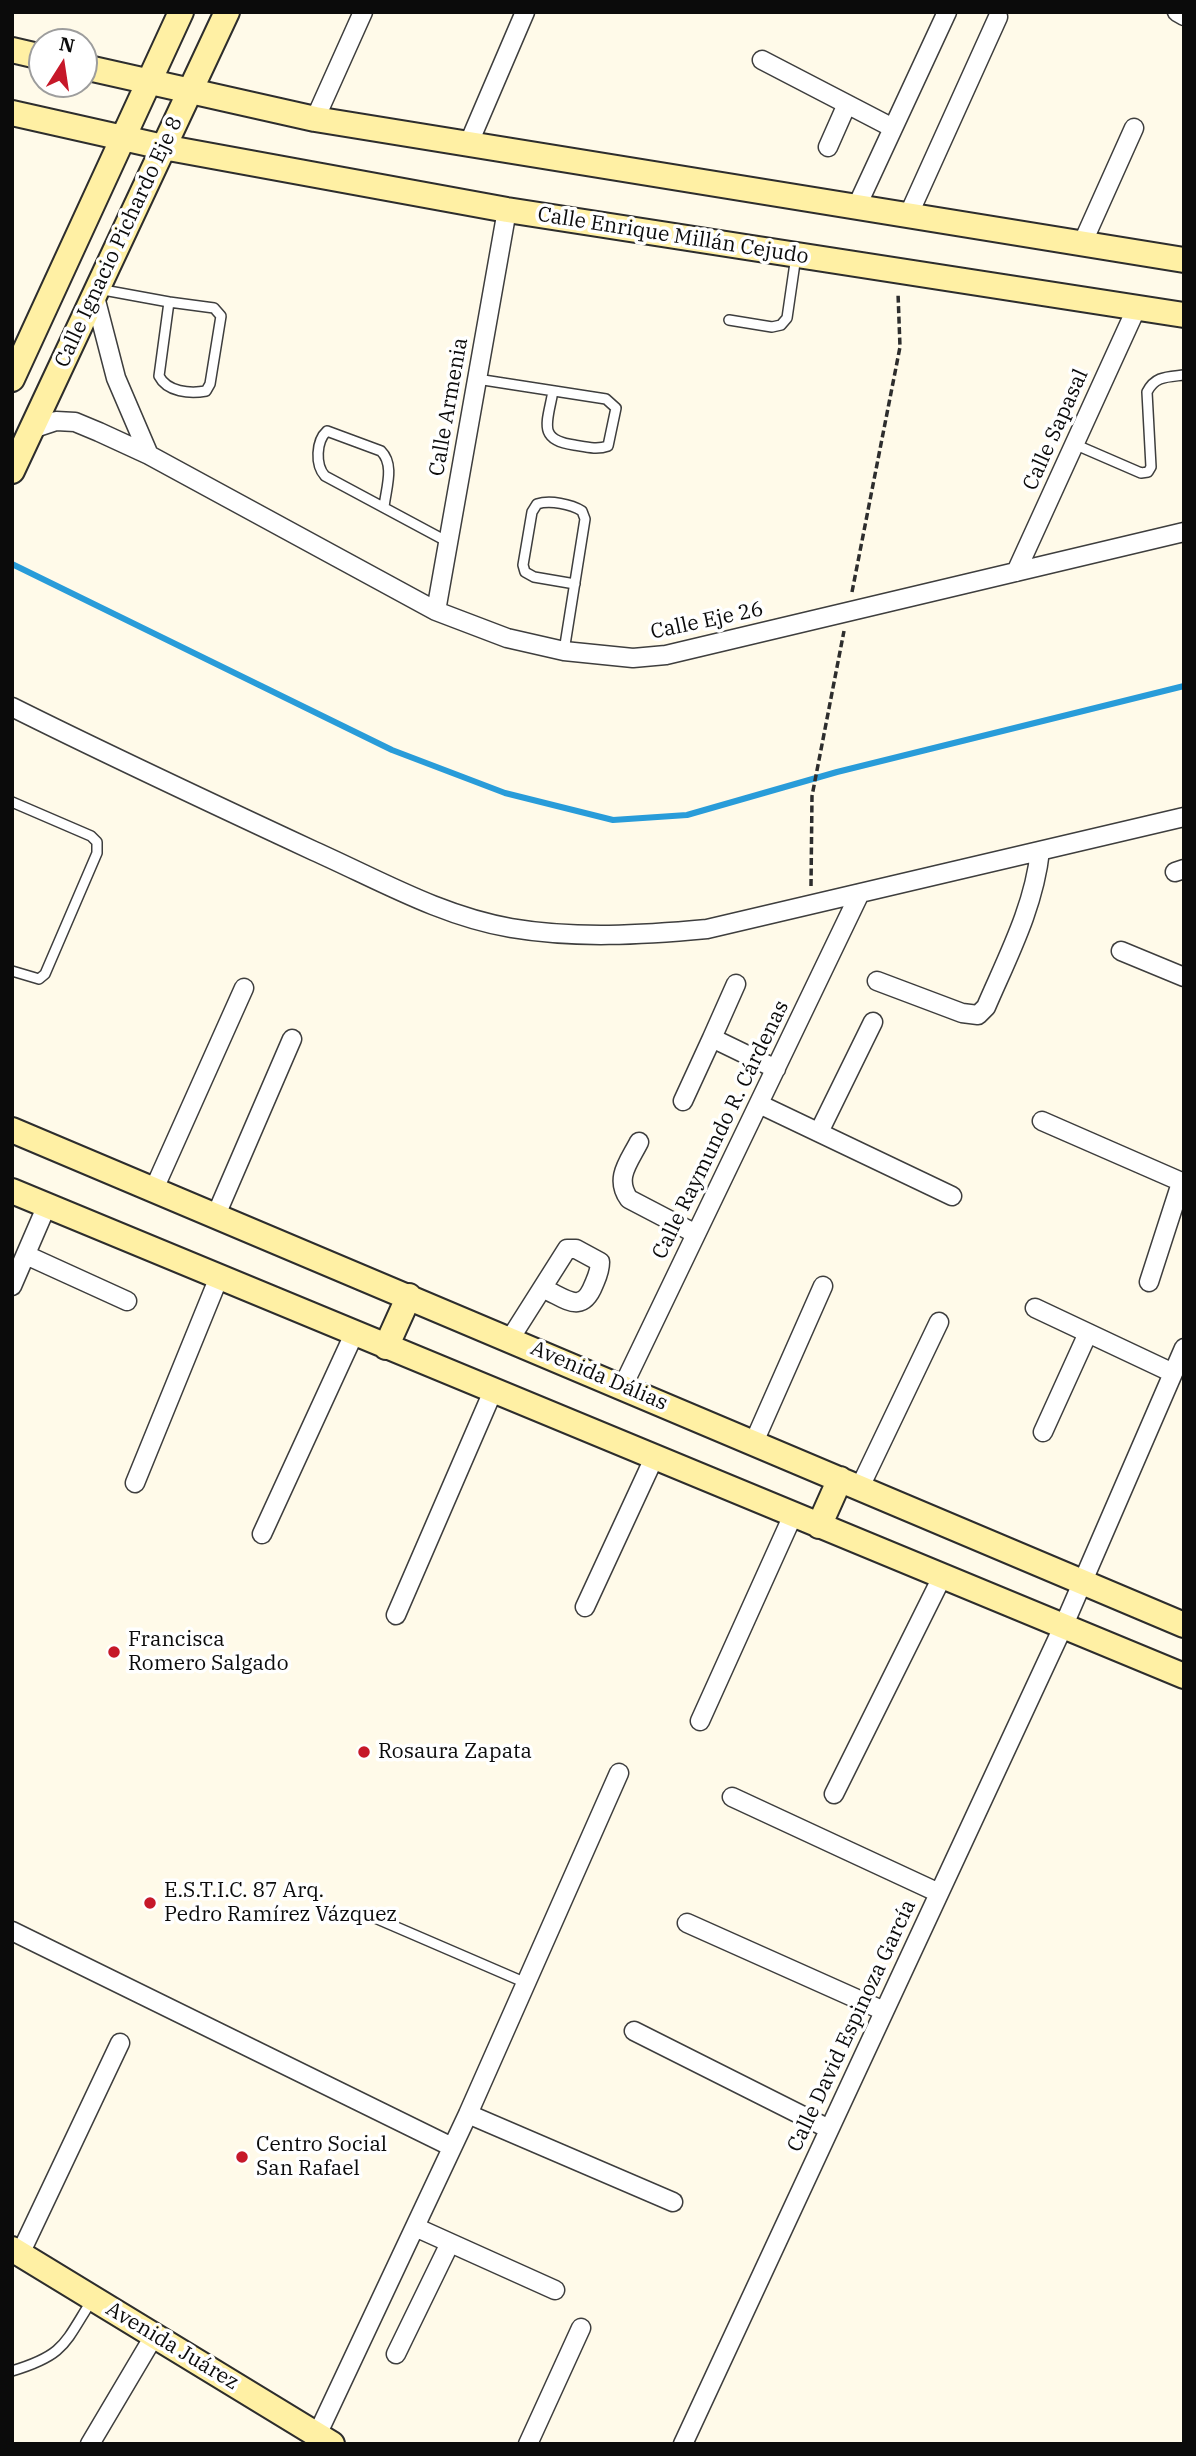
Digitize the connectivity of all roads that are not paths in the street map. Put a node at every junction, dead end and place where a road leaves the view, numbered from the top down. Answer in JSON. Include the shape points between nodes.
{"nodes":[{"id":1,"x":181,"y":12,"type":"edge"},
{"id":2,"x":226,"y":12,"type":"edge"},
{"id":3,"x":363,"y":12,"type":"edge"},
{"id":4,"x":525,"y":12,"type":"edge"},
{"id":5,"x":947,"y":12,"type":"edge"},
{"id":6,"x":1177,"y":12,"type":"edge"},
{"id":7,"x":1184,"y":16,"type":"edge"},
{"id":8,"x":998,"y":18,"type":"dead end"},
{"id":9,"x":762,"y":60,"type":"dead end"},
{"id":10,"x":98,"y":70,"type":"edge"},
{"id":11,"x":149,"y":83,"type":"junction"},
{"id":12,"x":189,"y":92,"type":"junction"},
{"id":13,"x":847,"y":104,"type":"junction"},
{"id":14,"x":12,"y":113,"type":"edge"},
{"id":15,"x":315,"y":120,"type":"junction"},
{"id":16,"x":893,"y":128,"type":"junction"},
{"id":17,"x":1134,"y":128,"type":"dead end"},
{"id":18,"x":123,"y":138,"type":"junction"},
{"id":19,"x":468,"y":145,"type":"junction"},
{"id":20,"x":163,"y":147,"type":"junction"},
{"id":21,"x":828,"y":147,"type":"dead end"},
{"id":22,"x":856,"y":208,"type":"junction"},
{"id":23,"x":507,"y":211,"type":"junction"},
{"id":24,"x":908,"y":216,"type":"junction"},
{"id":25,"x":1082,"y":244,"type":"junction"},
{"id":26,"x":796,"y":255,"type":"junction"},
{"id":27,"x":1184,"y":260,"type":"edge"},
{"id":28,"x":95,"y":291,"type":"junction"},
{"id":29,"x":169,"y":302,"type":"junction"},
{"id":30,"x":1137,"y":307,"type":"junction"},
{"id":31,"x":1184,"y":315,"type":"edge"},
{"id":32,"x":729,"y":320,"type":"dead end"},
{"id":33,"x":1184,"y":375,"type":"edge"},
{"id":34,"x":12,"y":379,"type":"edge"},
{"id":35,"x":477,"y":379,"type":"junction"},
{"id":36,"x":553,"y":391,"type":"junction"},
{"id":37,"x":32,"y":429,"type":"junction"},
{"id":38,"x":1074,"y":444,"type":"junction"},
{"id":39,"x":149,"y":455,"type":"junction"},
{"id":40,"x":12,"y":471,"type":"edge"},
{"id":41,"x":384,"y":507,"type":"junction"},
{"id":42,"x":1184,"y":532,"type":"edge"},
{"id":43,"x":449,"y":542,"type":"junction"},
{"id":44,"x":1016,"y":572,"type":"junction"},
{"id":45,"x":575,"y":584,"type":"junction"},
{"id":46,"x":436,"y":611,"type":"junction"},
{"id":47,"x":564,"y":651,"type":"junction"},
{"id":48,"x":12,"y":707,"type":"edge"},
{"id":49,"x":12,"y":802,"type":"edge"},
{"id":50,"x":1184,"y":817,"type":"edge"},
{"id":51,"x":1040,"y":852,"type":"junction"},
{"id":52,"x":860,"y":893,"type":"junction"},
{"id":53,"x":1121,"y":951,"type":"dead end"},
{"id":54,"x":12,"y":971,"type":"edge"},
{"id":55,"x":1184,"y":977,"type":"edge"},
{"id":56,"x":877,"y":981,"type":"dead end"},
{"id":57,"x":736,"y":984,"type":"dead end"},
{"id":58,"x":244,"y":988,"type":"dead end"},
{"id":59,"x":873,"y":1022,"type":"dead end"},
{"id":60,"x":712,"y":1038,"type":"junction"},
{"id":61,"x":292,"y":1039,"type":"dead end"},
{"id":62,"x":776,"y":1069,"type":"junction"},
{"id":63,"x":683,"y":1101,"type":"dead end"},
{"id":64,"x":759,"y":1104,"type":"junction"},
{"id":65,"x":1042,"y":1121,"type":"dead end"},
{"id":66,"x":818,"y":1132,"type":"junction"},
{"id":67,"x":15,"y":1138,"type":"edge"},
{"id":68,"x":639,"y":1142,"type":"dead end"},
{"id":69,"x":1182,"y":1183,"type":"edge"},
{"id":70,"x":154,"y":1189,"type":"junction"},
{"id":71,"x":12,"y":1191,"type":"edge"},
{"id":72,"x":952,"y":1196,"type":"dead end"},
{"id":73,"x":47,"y":1205,"type":"junction"},
{"id":74,"x":216,"y":1215,"type":"junction"},
{"id":75,"x":696,"y":1234,"type":"junction"},
{"id":76,"x":26,"y":1255,"type":"junction"},
{"id":77,"x":219,"y":1277,"type":"junction"},
{"id":78,"x":1149,"y":1282,"type":"dead end"},
{"id":79,"x":12,"y":1286,"type":"edge"},
{"id":80,"x":823,"y":1286,"type":"dead end"},
{"id":81,"x":544,"y":1289,"type":"dead end"},
{"id":82,"x":409,"y":1296,"type":"junction"},
{"id":83,"x":127,"y":1301,"type":"dead end"},
{"id":84,"x":1035,"y":1307,"type":"dead end"},
{"id":85,"x":939,"y":1322,"type":"dead end"},
{"id":86,"x":1088,"y":1332,"type":"junction"},
{"id":87,"x":354,"y":1334,"type":"junction"},
{"id":88,"x":510,"y":1339,"type":"junction"},
{"id":89,"x":386,"y":1347,"type":"junction"},
{"id":90,"x":1184,"y":1348,"type":"edge"},
{"id":91,"x":1173,"y":1373,"type":"junction"},
{"id":92,"x":623,"y":1386,"type":"junction"},
{"id":93,"x":493,"y":1391,"type":"junction"},
{"id":94,"x":1043,"y":1432,"type":"dead end"},
{"id":95,"x":754,"y":1442,"type":"junction"},
{"id":96,"x":654,"y":1458,"type":"junction"},
{"id":97,"x":135,"y":1483,"type":"dead end"},
{"id":98,"x":850,"y":1483,"type":"junction"},
{"id":99,"x":793,"y":1515,"type":"junction"},
{"id":100,"x":819,"y":1526,"type":"junction"},
{"id":101,"x":262,"y":1534,"type":"dead end"},
{"id":102,"x":942,"y":1577,"type":"junction"},
{"id":103,"x":1082,"y":1582,"type":"junction"},
{"id":104,"x":585,"y":1607,"type":"dead end"},
{"id":105,"x":396,"y":1615,"type":"dead end"},
{"id":106,"x":1184,"y":1625,"type":"edge"},
{"id":107,"x":1063,"y":1627,"type":"junction"},
{"id":108,"x":1184,"y":1676,"type":"edge"},
{"id":109,"x":700,"y":1721,"type":"dead end"},
{"id":110,"x":619,"y":1773,"type":"dead end"},
{"id":111,"x":834,"y":1794,"type":"dead end"},
{"id":112,"x":732,"y":1797,"type":"dead end"},
{"id":113,"x":939,"y":1894,"type":"junction"},
{"id":114,"x":366,"y":1914,"type":"dead end"},
{"id":115,"x":687,"y":1923,"type":"dead end"},
{"id":116,"x":12,"y":1931,"type":"edge"},
{"id":117,"x":526,"y":1983,"type":"junction"},
{"id":118,"x":884,"y":2011,"type":"junction"},
{"id":119,"x":634,"y":2031,"type":"dead end"},
{"id":120,"x":120,"y":2043,"type":"dead end"},
{"id":121,"x":468,"y":2114,"type":"junction"},
{"id":122,"x":829,"y":2129,"type":"junction"},
{"id":123,"x":452,"y":2147,"type":"junction"},
{"id":124,"x":673,"y":2202,"type":"dead end"},
{"id":125,"x":415,"y":2227,"type":"junction"},
{"id":126,"x":450,"y":2243,"type":"junction"},
{"id":127,"x":16,"y":2252,"type":"edge"},
{"id":128,"x":555,"y":2290,"type":"dead end"},
{"id":129,"x":93,"y":2298,"type":"junction"},
{"id":130,"x":581,"y":2328,"type":"dead end"},
{"id":131,"x":154,"y":2336,"type":"junction"},
{"id":132,"x":396,"y":2354,"type":"dead end"},
{"id":133,"x":12,"y":2371,"type":"edge"},
{"id":134,"x":324,"y":2439,"type":"edge"},
{"id":135,"x":90,"y":2444,"type":"edge"},
{"id":136,"x":528,"y":2444,"type":"edge"},
{"id":137,"x":683,"y":2444,"type":"edge"}],
"edges":[{"from":1,"to":11,"type":"main road","name":"Calle Ignacio Pichardo Eje 8"},
{"from":2,"to":12,"type":"main road","name":"Calle Ignacio Pichardo Eje 8"},
{"from":3,"to":15,"type":"street"},
{"from":4,"to":19,"type":"street"},
{"from":5,"to":16,"type":"street"},
{"from":6,"to":7,"type":"street"},
{"from":8,"to":24,"type":"street"},
{"from":9,"to":13,"type":"street"},
{"from":10,"to":11,"type":"main road"},
{"from":11,"to":12,"type":"main road"},
{"from":11,"to":18,"type":"main road","name":"Calle Ignacio Pichardo Eje 8"},
{"from":12,"to":15,"type":"main road"},
{"from":12,"to":20,"type":"main road","name":"Calle Ignacio Pichardo Eje 8"},
{"from":13,"to":16,"type":"street"},
{"from":13,"to":21,"type":"street"},
{"from":14,"to":18,"type":"main road","name":"Calle Enrique Millán Cejudo"},
{"from":15,"to":19,"type":"main road"},
{"from":16,"to":22,"type":"street"},
{"from":17,"to":25,"type":"street"},
{"from":18,"to":20,"type":"main road","name":"Calle Enrique Millán Cejudo"},
{"from":18,"to":34,"type":"main road","name":"Calle Ignacio Pichardo Eje 8"},
{"from":19,"to":22,"type":"main road"},
{"from":20,"to":23,"type":"main road","name":"Calle Enrique Millán Cejudo"},
{"from":20,"to":28,"type":"main road","name":"Calle Ignacio Pichardo Eje 8"},
{"from":22,"to":24,"type":"main road"},
{"from":23,"to":26,"type":"main road","name":"Calle Enrique Millán Cejudo"},
{"from":23,"to":35,"type":"street","name":"Calle Armenia"},
{"from":24,"to":25,"type":"main road"},
{"from":25,"to":27,"type":"main road"},
{"from":26,"to":30,"type":"main road","name":"Calle Enrique Millán Cejudo"},
{"from":26,"to":32,"type":"lane","via":[[787,318],[781,326]]},
{"from":28,"to":29,"type":"lane"},
{"from":28,"to":37,"type":"main road","name":"Calle Ignacio Pichardo Eje 8"},
{"from":28,"to":39,"type":"street","via":[[116,378]]},
{"from":29,"to":29,"type":"lane","via":[[159,376],[163,385],[171,388],[206,391],[219,311]]},
{"from":30,"to":31,"type":"main road","name":"Calle Enrique Millán Cejudo"},
{"from":30,"to":38,"type":"street","name":"Calle Sapasal"},
{"from":33,"to":38,"type":"lane","via":[[1159,378],[1147,392],[1148,472]]},
{"from":35,"to":36,"type":"lane"},
{"from":35,"to":43,"type":"street","name":"Calle Armenia"},
{"from":36,"to":36,"type":"lane","via":[[612,402],[616,408],[608,446],[600,449],[550,438]]},
{"from":37,"to":39,"type":"street","name":"Calle Eje 26","via":[[57,421],[75,422]]},
{"from":37,"to":40,"type":"main road","name":"Calle Ignacio Pichardo Eje 8"},
{"from":38,"to":44,"type":"street","name":"Calle Sapasal"},
{"from":39,"to":46,"type":"street","name":"Calle Eje 26"},
{"from":41,"to":41,"type":"lane","via":[[319,470],[322,436],[327,431],[381,450],[387,457]]},
{"from":41,"to":43,"type":"lane"},
{"from":42,"to":44,"type":"street","name":"Calle Eje 26"},
{"from":43,"to":46,"type":"street","name":"Calle Armenia"},
{"from":44,"to":47,"type":"street","name":"Calle Eje 26","via":[[666,655]]},
{"from":45,"to":45,"type":"lane","via":[[526,572],[527,538],[537,504],[555,503],[582,511],[585,519]]},
{"from":45,"to":47,"type":"lane"},
{"from":46,"to":47,"type":"street","name":"Calle Eje 26","via":[[507,638]]},
{"from":48,"to":52,"type":"street","via":[[452,914],[512,928],[640,935],[707,929]]},
{"from":49,"to":54,"type":"lane","via":[[97,842],[97,853],[45,974],[30,979]]},
{"from":50,"to":51,"type":"street"},
{"from":51,"to":52,"type":"street"},
{"from":51,"to":56,"type":"street","via":[[1036,887],[1027,912],[986,1007],[978,1015]]},
{"from":52,"to":62,"type":"street","name":"Calle Raymundo R. Cárdenas"},
{"from":53,"to":55,"type":"street"},
{"from":57,"to":60,"type":"street"},
{"from":58,"to":70,"type":"street"},
{"from":59,"to":66,"type":"street"},
{"from":60,"to":62,"type":"street"},
{"from":60,"to":63,"type":"street"},
{"from":61,"to":74,"type":"street"},
{"from":62,"to":64,"type":"street","name":"Calle Raymundo R. Cárdenas"},
{"from":64,"to":66,"type":"street"},
{"from":64,"to":75,"type":"street","name":"Calle Raymundo R. Cárdenas"},
{"from":65,"to":69,"type":"street"},
{"from":66,"to":72,"type":"street"},
{"from":67,"to":70,"type":"main road","name":"Avenida Dálias"},
{"from":68,"to":75,"type":"street","via":[[620,1180],[622,1190],[629,1199]]},
{"from":69,"to":78,"type":"street"},
{"from":70,"to":74,"type":"main road","name":"Avenida Dálias"},
{"from":71,"to":73,"type":"main road"},
{"from":73,"to":76,"type":"street"},
{"from":73,"to":77,"type":"main road"},
{"from":74,"to":82,"type":"main road","name":"Avenida Dálias"},
{"from":75,"to":92,"type":"street","name":"Calle Raymundo R. Cárdenas"},
{"from":76,"to":79,"type":"street"},
{"from":76,"to":83,"type":"street"},
{"from":77,"to":87,"type":"main road"},
{"from":77,"to":97,"type":"street"},
{"from":80,"to":95,"type":"street"},
{"from":81,"to":88,"type":"street"},
{"from":82,"to":88,"type":"main road","name":"Avenida Dálias"},
{"from":82,"to":89,"type":"main road"},
{"from":84,"to":86,"type":"street"},
{"from":85,"to":98,"type":"street"},
{"from":86,"to":91,"type":"street"},
{"from":86,"to":94,"type":"street"},
{"from":87,"to":89,"type":"main road"},
{"from":87,"to":101,"type":"street"},
{"from":88,"to":92,"type":"main road","name":"Avenida Dálias"},
{"from":89,"to":93,"type":"main road"},
{"from":90,"to":91,"type":"street"},
{"from":91,"to":103,"type":"street"},
{"from":92,"to":95,"type":"main road","name":"Avenida Dálias"},
{"from":93,"to":96,"type":"main road"},
{"from":93,"to":105,"type":"street"},
{"from":95,"to":98,"type":"main road","name":"Avenida Dálias"},
{"from":96,"to":99,"type":"main road"},
{"from":96,"to":104,"type":"street"},
{"from":98,"to":100,"type":"main road"},
{"from":98,"to":103,"type":"main road","name":"Avenida Dálias"},
{"from":99,"to":100,"type":"main road"},
{"from":99,"to":109,"type":"street"},
{"from":100,"to":102,"type":"main road"},
{"from":102,"to":107,"type":"main road"},
{"from":102,"to":111,"type":"street"},
{"from":103,"to":106,"type":"main road","name":"Avenida Dálias"},
{"from":103,"to":107,"type":"street","name":"Calle David Espinoza García"},
{"from":107,"to":108,"type":"main road"},
{"from":107,"to":113,"type":"street","name":"Calle David Espinoza García"},
{"from":110,"to":117,"type":"street"},
{"from":112,"to":113,"type":"street"},
{"from":113,"to":118,"type":"street","name":"Calle David Espinoza García"},
{"from":114,"to":117,"type":"lane"},
{"from":115,"to":118,"type":"street"},
{"from":116,"to":123,"type":"street"},
{"from":117,"to":121,"type":"street"},
{"from":118,"to":122,"type":"street","name":"Calle David Espinoza García"},
{"from":119,"to":122,"type":"street"},
{"from":120,"to":127,"type":"street"},
{"from":121,"to":123,"type":"street"},
{"from":121,"to":124,"type":"street"},
{"from":122,"to":137,"type":"street","name":"Calle David Espinoza García"},
{"from":123,"to":125,"type":"street"},
{"from":125,"to":126,"type":"street"},
{"from":125,"to":134,"type":"street"},
{"from":126,"to":128,"type":"street"},
{"from":126,"to":132,"type":"street"},
{"from":127,"to":129,"type":"main road","name":"Avenida Juárez"},
{"from":129,"to":131,"type":"main road","name":"Avenida Juárez"},
{"from":129,"to":133,"type":"lane","via":[[59,2351]]},
{"from":130,"to":136,"type":"street"},
{"from":131,"to":134,"type":"main road","name":"Avenida Juárez"},
{"from":131,"to":135,"type":"street"}]}
